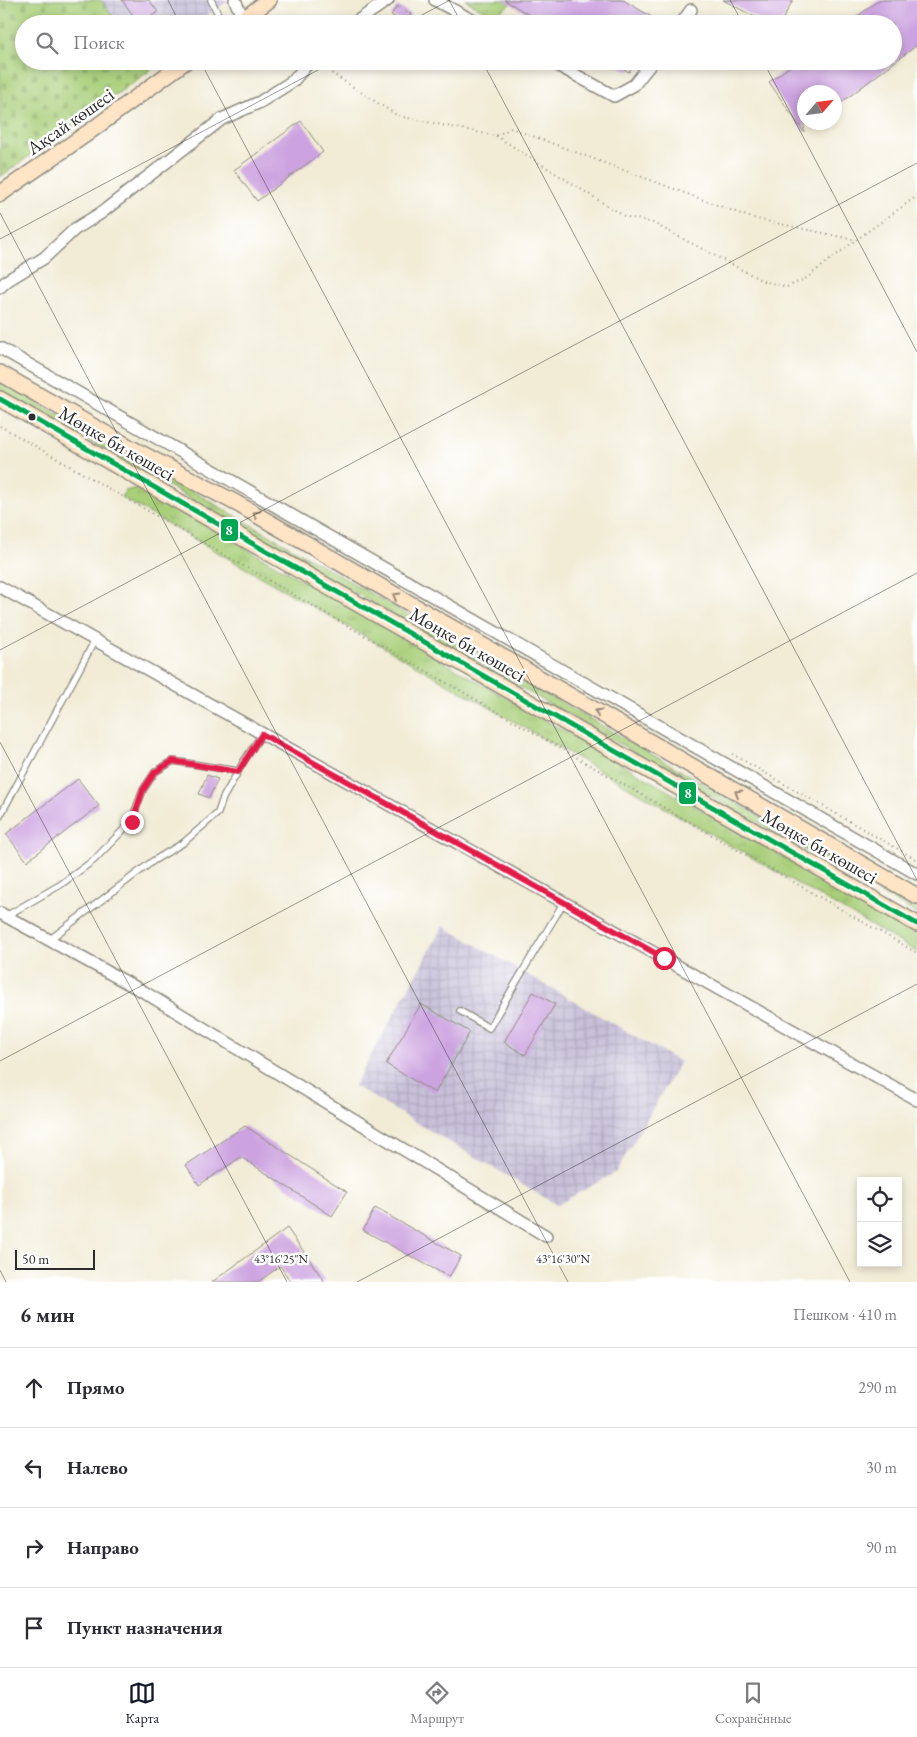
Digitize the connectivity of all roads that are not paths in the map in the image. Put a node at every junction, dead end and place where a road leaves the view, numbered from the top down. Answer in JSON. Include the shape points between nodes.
{"nodes":[{"id":1,"x":211,"y":0,"type":"edge"},
{"id":2,"x":235,"y":0,"type":"edge"},
{"id":3,"x":269,"y":0,"type":"edge"},
{"id":4,"x":388,"y":0,"type":"edge"},
{"id":5,"x":435,"y":0,"type":"edge"},
{"id":6,"x":691,"y":10,"type":"dead end"},
{"id":7,"x":218,"y":15,"type":"edge"},
{"id":8,"x":238,"y":15,"type":"edge"},
{"id":9,"x":249,"y":15,"type":"edge"},
{"id":10,"x":366,"y":15,"type":"edge"},
{"id":11,"x":462,"y":15,"type":"edge"},
{"id":12,"x":687,"y":15,"type":"edge"},
{"id":13,"x":174,"y":70,"type":"edge"},
{"id":14,"x":303,"y":70,"type":"edge"},
{"id":15,"x":566,"y":70,"type":"edge"},
{"id":16,"x":645,"y":70,"type":"edge"},
{"id":17,"x":0,"y":194,"type":"edge"},
{"id":18,"x":0,"y":287,"type":"edge"},
{"id":19,"x":0,"y":348,"type":"edge"},
{"id":20,"x":0,"y":373,"type":"edge"},
{"id":21,"x":0,"y":399,"type":"edge"},
{"id":22,"x":0,"y":587,"type":"edge"},
{"id":23,"x":95,"y":640,"type":"junction"},
{"id":24,"x":262,"y":734,"type":"junction"},
{"id":25,"x":238,"y":772,"type":"junction"},
{"id":26,"x":0,"y":816,"type":"edge"},
{"id":27,"x":917,"y":874,"type":"edge"},
{"id":28,"x":917,"y":896,"type":"edge"},
{"id":29,"x":564,"y":902,"type":"junction"},
{"id":30,"x":3,"y":914,"type":"edge"},
{"id":31,"x":917,"y":924,"type":"edge"},
{"id":32,"x":49,"y":940,"type":"junction"},
{"id":33,"x":460,"y":1011,"type":"dead end"},
{"id":34,"x":917,"y":1100,"type":"edge"},
{"id":35,"x":546,"y":1236,"type":"dead end"}],
"edges":[{"from":1,"to":7,"type":"lane"},
{"from":2,"to":8,"type":"street"},
{"from":3,"to":9,"type":"main road"},
{"from":4,"to":10,"type":"street"},
{"from":5,"to":11,"type":"street"},
{"from":6,"to":12,"type":"street"},
{"from":13,"to":17,"type":"main road","name":"Ақсай көшесі"},
{"from":14,"to":18,"type":"street","via":[[293,81],[260,102],[222,119],[101,213],[75,229],[44,258]]},
{"from":15,"to":16,"type":"street","via":[[614,96],[634,85]]},
{"from":19,"to":27,"type":"street"},
{"from":28,"to":20,"type":"main road","name":"Мөңке би көшесі","one_way":true,"via":[[236,503]]},
{"from":21,"to":31,"type":"main road","name":"Мөңке би көшесі"},
{"from":22,"to":23,"type":"street"},
{"from":23,"to":24,"type":"street"},
{"from":23,"to":26,"type":"lane"},
{"from":24,"to":25,"type":"lane"},
{"from":24,"to":29,"type":"street"},
{"from":25,"to":30,"type":"lane","via":[[173,761],[155,772],[143,790],[132,822],[94,860],[60,885]]},
{"from":25,"to":32,"type":"lane","via":[[218,812],[183,843],[153,861]]},
{"from":29,"to":33,"type":"lane","via":[[489,1028]]},
{"from":29,"to":34,"type":"street"},
{"from":30,"to":32,"type":"street"},
{"from":32,"to":35,"type":"street","via":[[144,992]]}]}
